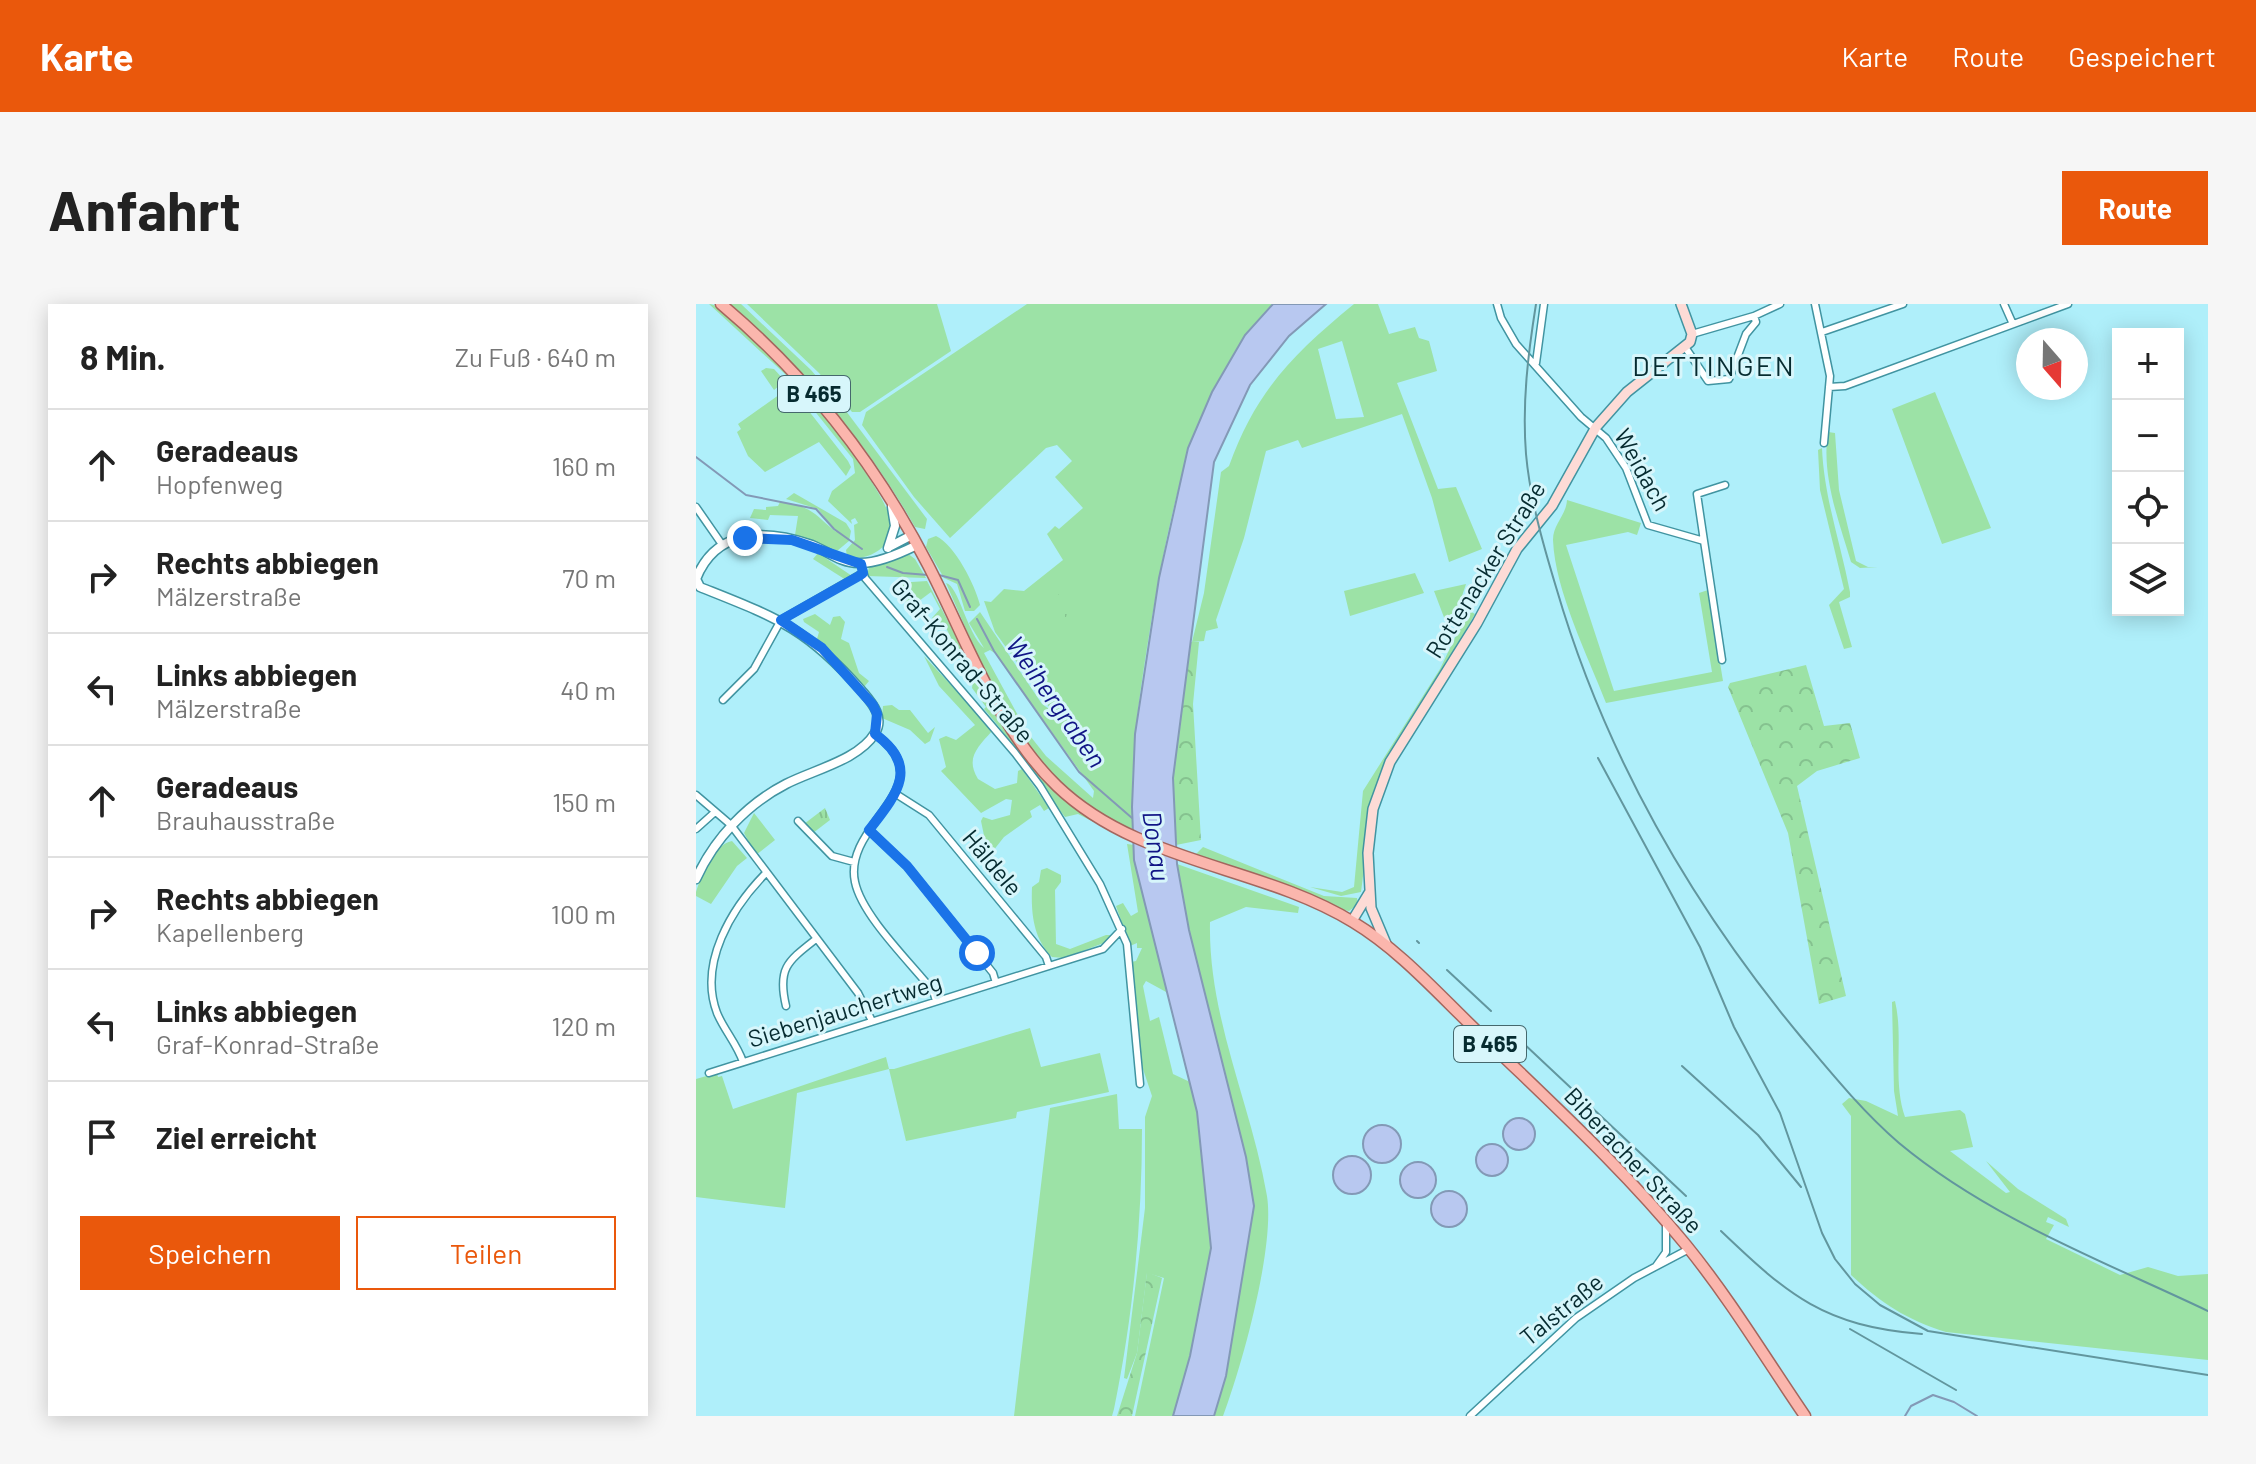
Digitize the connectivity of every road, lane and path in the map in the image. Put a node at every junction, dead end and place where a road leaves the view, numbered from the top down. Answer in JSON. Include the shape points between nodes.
{"nodes":[{"id":1,"x":721,"y":304,"type":"edge"},
{"id":2,"x":1497,"y":304,"type":"edge"},
{"id":3,"x":1544,"y":304,"type":"edge"},
{"id":4,"x":1681,"y":304,"type":"edge"},
{"id":5,"x":1780,"y":304,"type":"edge"},
{"id":6,"x":1815,"y":304,"type":"edge"},
{"id":7,"x":1903,"y":304,"type":"edge"},
{"id":8,"x":2004,"y":304,"type":"edge"},
{"id":9,"x":2068,"y":304,"type":"edge"},
{"id":10,"x":1754,"y":316,"type":"junction"},
{"id":11,"x":2012,"y":322,"type":"junction"},
{"id":12,"x":1822,"y":332,"type":"junction"},
{"id":13,"x":1692,"y":334,"type":"junction"},
{"id":14,"x":1685,"y":347,"type":"junction"},
{"id":15,"x":1536,"y":363,"type":"junction"},
{"id":16,"x":1829,"y":387,"type":"junction"},
{"id":17,"x":1596,"y":427,"type":"junction"},
{"id":18,"x":1824,"y":443,"type":"dead end"},
{"id":19,"x":1725,"y":485,"type":"dead end"},
{"id":20,"x":890,"y":498,"type":"junction"},
{"id":21,"x":696,"y":507,"type":"edge"},
{"id":22,"x":915,"y":540,"type":"junction"},
{"id":23,"x":1704,"y":541,"type":"junction"},
{"id":24,"x":721,"y":543,"type":"junction"},
{"id":25,"x":888,"y":548,"type":"junction"},
{"id":26,"x":877,"y":558,"type":"junction"},
{"id":27,"x":862,"y":568,"type":"junction"},
{"id":28,"x":696,"y":579,"type":"edge"},
{"id":29,"x":781,"y":620,"type":"junction"},
{"id":30,"x":1722,"y":660,"type":"dead end"},
{"id":31,"x":723,"y":700,"type":"dead end"},
{"id":32,"x":875,"y":734,"type":"junction"},
{"id":33,"x":896,"y":794,"type":"junction"},
{"id":34,"x":696,"y":795,"type":"edge"},
{"id":35,"x":715,"y":812,"type":"junction"},
{"id":36,"x":798,"y":821,"type":"dead end"},
{"id":37,"x":731,"y":825,"type":"junction"},
{"id":38,"x":696,"y":829,"type":"edge"},
{"id":39,"x":869,"y":830,"type":"junction"},
{"id":40,"x":854,"y":862,"type":"junction"},
{"id":41,"x":765,"y":874,"type":"junction"},
{"id":42,"x":696,"y":879,"type":"edge"},
{"id":43,"x":1369,"y":893,"type":"junction"},
{"id":44,"x":1371,"y":908,"type":"junction"},
{"id":45,"x":1355,"y":923,"type":"junction"},
{"id":46,"x":1122,"y":929,"type":"junction"},
{"id":47,"x":816,"y":939,"type":"junction"},
{"id":48,"x":1387,"y":946,"type":"junction"},
{"id":49,"x":1049,"y":966,"type":"junction"},
{"id":50,"x":996,"y":983,"type":"junction"},
{"id":51,"x":936,"y":1001,"type":"junction"},
{"id":52,"x":786,"y":1006,"type":"dead end"},
{"id":53,"x":872,"y":1021,"type":"junction"},
{"id":54,"x":743,"y":1062,"type":"junction"},
{"id":55,"x":709,"y":1073,"type":"dead end"},
{"id":56,"x":1140,"y":1084,"type":"dead end"},
{"id":57,"x":1665,"y":1221,"type":"junction"},
{"id":58,"x":1689,"y":1249,"type":"junction"},
{"id":59,"x":1656,"y":1267,"type":"junction"},
{"id":60,"x":1470,"y":1416,"type":"edge"},
{"id":61,"x":1805,"y":1416,"type":"edge"}],
"edges":[{"from":1,"to":20,"type":"main road","number":"B 465","via":[[802,380]]},
{"from":2,"to":15,"type":"street","via":[[1508,332]]},
{"from":3,"to":15,"type":"street"},
{"from":4,"to":13,"type":"main road"},
{"from":5,"to":10,"type":"street"},
{"from":6,"to":12,"type":"street"},
{"from":7,"to":12,"type":"street"},
{"from":8,"to":11,"type":"street"},
{"from":9,"to":11,"type":"street"},
{"from":10,"to":13,"type":"street"},
{"from":10,"to":14,"type":"street","via":[[1756,322],[1729,379],[1715,382],[1701,376]]},
{"from":11,"to":16,"type":"street","via":[[1845,386]]},
{"from":12,"to":16,"type":"street"},
{"from":13,"to":14,"type":"main road","name":"Rottenacker Straße"},
{"from":14,"to":17,"type":"main road","name":"Rottenacker Straße","via":[[1627,392]]},
{"from":15,"to":17,"type":"street","via":[[1581,417]]},
{"from":16,"to":18,"type":"street"},
{"from":17,"to":23,"type":"street","name":"Weidach","via":[[1626,468],[1648,525]]},
{"from":17,"to":43,"type":"main road","name":"Rottenacker Straße","via":[[1390,762],[1371,819]]},
{"from":19,"to":23,"type":"street","name":"Weidach","via":[[1697,494]]},
{"from":20,"to":22,"type":"main road","number":"B 465"},
{"from":20,"to":25,"type":"street","via":[[895,526]]},
{"from":21,"to":24,"type":"street"},
{"from":22,"to":25,"type":"street"},
{"from":22,"to":26,"type":"street"},
{"from":22,"to":45,"type":"main road","number":"B 465","via":[[995,700],[1038,766],[1084,809],[1127,835],[1307,900]]},
{"from":23,"to":30,"type":"street","name":"Weidach"},
{"from":24,"to":27,"type":"street","via":[[757,537],[792,540]]},
{"from":24,"to":28,"type":"street"},
{"from":25,"to":26,"type":"street"},
{"from":26,"to":27,"type":"street"},
{"from":27,"to":29,"type":"street"},
{"from":27,"to":46,"type":"street","name":"Graf-Konrad-Straße","via":[[1008,743],[1062,822]]},
{"from":28,"to":29,"type":"street","via":[[700,587]]},
{"from":29,"to":31,"type":"street","via":[[754,669]]},
{"from":29,"to":32,"type":"street","via":[[822,648],[873,705]]},
{"from":32,"to":33,"type":"street","via":[[891,746],[899,762]]},
{"from":32,"to":37,"type":"street","via":[[851,753],[769,794]]},
{"from":33,"to":39,"type":"street"},
{"from":33,"to":49,"type":"street","name":"Häldele","via":[[929,815]]},
{"from":34,"to":35,"type":"street"},
{"from":35,"to":37,"type":"street"},
{"from":35,"to":38,"type":"street"},
{"from":36,"to":40,"type":"street","via":[[832,856]]},
{"from":37,"to":41,"type":"street"},
{"from":37,"to":42,"type":"street"},
{"from":39,"to":40,"type":"street"},
{"from":39,"to":50,"type":"street","via":[[925,887]]},
{"from":40,"to":51,"type":"street","via":[[861,898]]},
{"from":41,"to":47,"type":"street"},
{"from":41,"to":54,"type":"street","via":[[740,902],[715,962],[716,1010]]},
{"from":43,"to":44,"type":"main road","name":"Rottenacker Straße"},
{"from":43,"to":45,"type":"main road","name":"Rottenacker Straße"},
{"from":44,"to":45,"type":"main road","via":[[1365,920]]},
{"from":44,"to":48,"type":"main road","name":"Rottenacker Straße"},
{"from":45,"to":48,"type":"main road","number":"B 465"},
{"from":46,"to":49,"type":"street","name":"Siebenjauchertweg","via":[[1103,949]]},
{"from":46,"to":56,"type":"street","name":"Graf-Konrad-Straße"},
{"from":47,"to":52,"type":"street","via":[[783,971]]},
{"from":47,"to":53,"type":"street","via":[[858,993]]},
{"from":48,"to":57,"type":"main road","name":"Biberacher Straße","number":"B 465","via":[[1597,1147]]},
{"from":49,"to":50,"type":"street","name":"Siebenjauchertweg"},
{"from":50,"to":51,"type":"street","name":"Siebenjauchertweg"},
{"from":51,"to":53,"type":"street","name":"Siebenjauchertweg"},
{"from":53,"to":54,"type":"street","name":"Siebenjauchertweg"},
{"from":54,"to":55,"type":"street","name":"Siebenjauchertweg"},
{"from":57,"to":58,"type":"main road","name":"Biberacher Straße","number":"B 465"},
{"from":57,"to":59,"type":"street","via":[[1667,1245]]},
{"from":58,"to":59,"type":"street","name":"Talstraße"},
{"from":58,"to":61,"type":"main road","name":"Biberacher Straße","number":"B 465"},
{"from":59,"to":60,"type":"street","name":"Talstraße","via":[[1576,1318]]}]}
